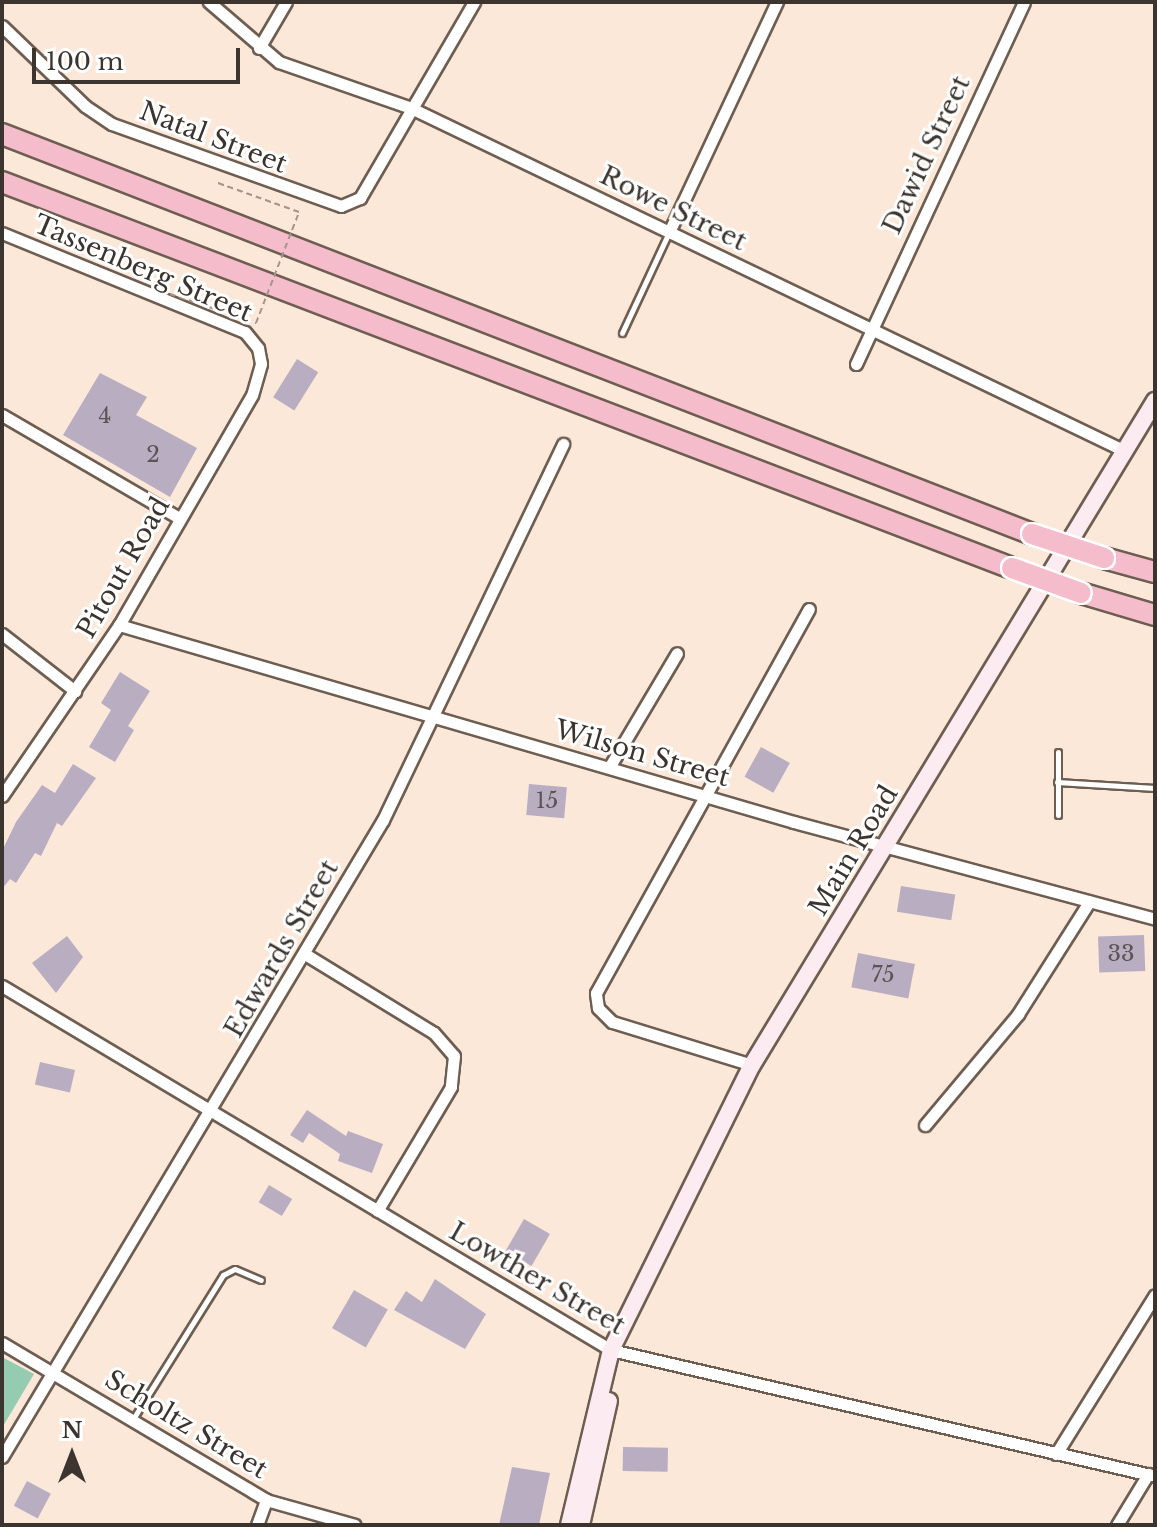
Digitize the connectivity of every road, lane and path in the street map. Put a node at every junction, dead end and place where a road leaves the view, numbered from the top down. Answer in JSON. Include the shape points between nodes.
{"nodes":[{"id":1,"x":209,"y":2,"type":"edge"},
{"id":2,"x":286,"y":2,"type":"edge"},
{"id":3,"x":474,"y":2,"type":"edge"},
{"id":4,"x":777,"y":2,"type":"edge"},
{"id":5,"x":1024,"y":2,"type":"edge"},
{"id":6,"x":2,"y":26,"type":"edge"},
{"id":7,"x":259,"y":48,"type":"junction"},
{"id":8,"x":411,"y":108,"type":"junction"},
{"id":9,"x":2,"y":134,"type":"edge"},
{"id":10,"x":2,"y":182,"type":"edge"},
{"id":11,"x":215,"y":182,"type":"dead end"},
{"id":12,"x":670,"y":230,"type":"junction"},
{"id":13,"x":2,"y":233,"type":"edge"},
{"id":14,"x":170,"y":294,"type":"dead end"},
{"id":15,"x":871,"y":328,"type":"junction"},
{"id":16,"x":622,"y":333,"type":"dead end"},
{"id":17,"x":259,"y":352,"type":"joint"},
{"id":18,"x":856,"y":364,"type":"dead end"},
{"id":19,"x":1155,"y":401,"type":"edge"},
{"id":20,"x":2,"y":415,"type":"edge"},
{"id":21,"x":563,"y":444,"type":"dead end"},
{"id":22,"x":1125,"y":451,"type":"junction"},
{"id":23,"x":179,"y":518,"type":"junction"},
{"id":24,"x":1155,"y":572,"type":"edge"},
{"id":25,"x":809,"y":609,"type":"dead end"},
{"id":26,"x":1155,"y":615,"type":"edge"},
{"id":27,"x":119,"y":625,"type":"junction"},
{"id":28,"x":2,"y":634,"type":"edge"},
{"id":29,"x":677,"y":653,"type":"dead end"},
{"id":30,"x":75,"y":691,"type":"junction"},
{"id":31,"x":433,"y":716,"type":"junction"},
{"id":32,"x":1058,"y":752,"type":"dead end"},
{"id":33,"x":610,"y":766,"type":"junction"},
{"id":34,"x":1057,"y":782,"type":"junction"},
{"id":35,"x":1155,"y":788,"type":"edge"},
{"id":36,"x":705,"y":795,"type":"junction"},
{"id":37,"x":2,"y":796,"type":"edge"},
{"id":38,"x":1058,"y":815,"type":"dead end"},
{"id":39,"x":886,"y":845,"type":"junction"},
{"id":40,"x":1089,"y":902,"type":"junction"},
{"id":41,"x":1155,"y":919,"type":"edge"},
{"id":42,"x":305,"y":954,"type":"junction"},
{"id":43,"x":2,"y":986,"type":"edge"},
{"id":44,"x":752,"y":1065,"type":"junction"},
{"id":45,"x":211,"y":1113,"type":"junction"},
{"id":46,"x":925,"y":1125,"type":"dead end"},
{"id":47,"x":377,"y":1211,"type":"junction"},
{"id":48,"x":261,"y":1280,"type":"dead end"},
{"id":49,"x":1155,"y":1295,"type":"edge"},
{"id":50,"x":2,"y":1343,"type":"edge"},
{"id":51,"x":616,"y":1348,"type":"junction"},
{"id":52,"x":52,"y":1370,"type":"junction"},
{"id":53,"x":133,"y":1419,"type":"junction"},
{"id":54,"x":1056,"y":1454,"type":"junction"},
{"id":55,"x":2,"y":1457,"type":"edge"},
{"id":56,"x":1152,"y":1475,"type":"edge"},
{"id":57,"x":266,"y":1500,"type":"junction"},
{"id":58,"x":257,"y":1525,"type":"edge"},
{"id":59,"x":355,"y":1525,"type":"edge"},
{"id":60,"x":569,"y":1525,"type":"edge"},
{"id":61,"x":581,"y":1525,"type":"edge"},
{"id":62,"x":1117,"y":1525,"type":"edge"}],
"edges":[{"from":1,"to":7,"type":"street","name":"Rowe Street"},
{"from":2,"to":7,"type":"street"},
{"from":3,"to":8,"type":"street"},
{"from":4,"to":12,"type":"street"},
{"from":5,"to":15,"type":"street","name":"Dawid Street"},
{"from":6,"to":8,"type":"street","name":"Natal Street","via":[[85,106],[112,124],[319,202],[347,205],[360,198]]},
{"from":7,"to":8,"type":"street","name":"Rowe Street","via":[[290,67]]},
{"from":8,"to":12,"type":"street","name":"Rowe Street"},
{"from":9,"to":24,"type":"highway","bridge":true,"via":[[1032,534]]},
{"from":10,"to":26,"type":"highway","bridge":true,"via":[[1012,568]]},
{"from":11,"to":14,"type":"path","bridge":true,"via":[[299,212],[256,323]]},
{"from":12,"to":15,"type":"street","name":"Rowe Street"},
{"from":12,"to":16,"type":"lane"},
{"from":13,"to":17,"type":"street","name":"Tassenberg Street","via":[[245,332]]},
{"from":15,"to":18,"type":"street","name":"Dawid Street"},
{"from":15,"to":22,"type":"street","name":"Rowe Street"},
{"from":17,"to":23,"type":"street","name":"Pitout Road","via":[[256,386]]},
{"from":19,"to":22,"type":"street","name":"Main Road"},
{"from":20,"to":23,"type":"street"},
{"from":21,"to":31,"type":"street","name":"Edwards Street"},
{"from":22,"to":39,"type":"street","name":"Main Road"},
{"from":23,"to":27,"type":"street","name":"Pitout Road"},
{"from":25,"to":36,"type":"street"},
{"from":27,"to":30,"type":"street","name":"Pitout Road"},
{"from":27,"to":31,"type":"street","name":"Wilson Street"},
{"from":28,"to":30,"type":"street"},
{"from":29,"to":33,"type":"street"},
{"from":30,"to":37,"type":"street","name":"Pitout Road"},
{"from":31,"to":33,"type":"street","name":"Wilson Street"},
{"from":31,"to":42,"type":"street","name":"Edwards Street","via":[[383,820]]},
{"from":32,"to":34,"type":"lane"},
{"from":33,"to":36,"type":"street","name":"Wilson Street"},
{"from":34,"to":35,"type":"lane"},
{"from":34,"to":38,"type":"lane"},
{"from":36,"to":39,"type":"street","name":"Wilson Street"},
{"from":36,"to":44,"type":"street","via":[[599,984],[596,1002],[612,1022]]},
{"from":39,"to":40,"type":"street","name":"Wilson Street"},
{"from":39,"to":44,"type":"street","name":"Main Road"},
{"from":40,"to":41,"type":"street","name":"Wilson Street"},
{"from":40,"to":46,"type":"street","via":[[1018,1014]]},
{"from":42,"to":45,"type":"street","name":"Edwards Street"},
{"from":42,"to":47,"type":"street","via":[[434,1033],[454,1056],[451,1087]]},
{"from":43,"to":45,"type":"street","name":"Lowther Street"},
{"from":44,"to":51,"type":"street","name":"Main Road"},
{"from":45,"to":47,"type":"street","name":"Lowther Street"},
{"from":45,"to":52,"type":"street","name":"Edwards Street"},
{"from":47,"to":51,"type":"street","name":"Lowther Street"},
{"from":48,"to":53,"type":"lane","via":[[235,1269],[223,1275]]},
{"from":49,"to":54,"type":"street"},
{"from":50,"to":52,"type":"street","name":"Scholtz Street"},
{"from":51,"to":54,"type":"street","name":"Lowther Street"},
{"from":51,"to":60,"type":"street","name":"Main Road"},
{"from":51,"to":61,"type":"street","name":"Main Road"},
{"from":52,"to":53,"type":"street","name":"Scholtz Street"},
{"from":52,"to":55,"type":"street","name":"Edwards Street"},
{"from":53,"to":57,"type":"street","name":"Scholtz Street"},
{"from":54,"to":56,"type":"street","name":"Lowther Street"},
{"from":56,"to":62,"type":"street"},
{"from":57,"to":58,"type":"street"},
{"from":57,"to":59,"type":"street","name":"Scholtz Street"}]}
